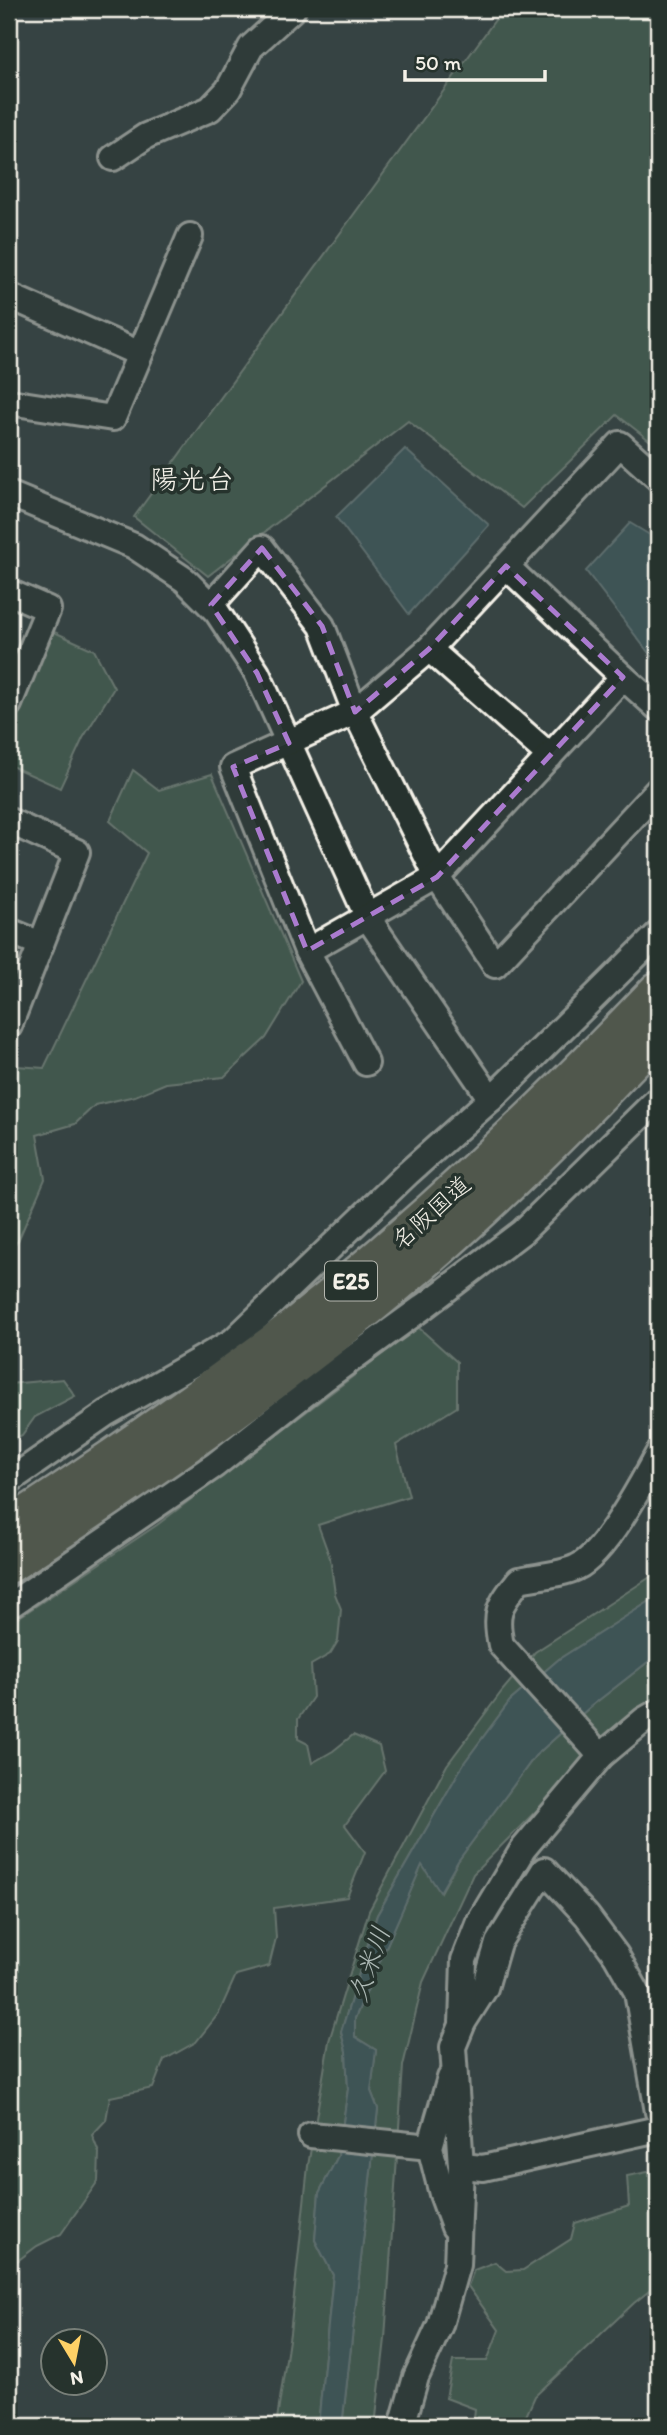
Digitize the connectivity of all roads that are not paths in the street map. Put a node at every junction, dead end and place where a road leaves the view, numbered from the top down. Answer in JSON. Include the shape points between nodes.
{"nodes":[{"id":1,"x":293,"y":9,"type":"edge"},
{"id":2,"x":113,"y":158,"type":"dead end"},
{"id":3,"x":190,"y":236,"type":"dead end"},
{"id":4,"x":9,"y":296,"type":"edge"},
{"id":5,"x":140,"y":354,"type":"junction"},
{"id":6,"x":9,"y":402,"type":"edge"},
{"id":7,"x":658,"y":478,"type":"edge"},
{"id":8,"x":9,"y":494,"type":"edge"},
{"id":9,"x":506,"y":566,"type":"junction"},
{"id":10,"x":9,"y":592,"type":"edge"},
{"id":11,"x":211,"y":606,"type":"junction"},
{"id":12,"x":429,"y":649,"type":"junction"},
{"id":13,"x":623,"y":677,"type":"junction"},
{"id":14,"x":9,"y":704,"type":"edge"},
{"id":15,"x":658,"y":708,"type":"edge"},
{"id":16,"x":355,"y":712,"type":"junction"},
{"id":17,"x":289,"y":743,"type":"junction"},
{"id":18,"x":550,"y":756,"type":"junction"},
{"id":19,"x":658,"y":790,"type":"edge"},
{"id":20,"x":9,"y":821,"type":"edge"},
{"id":21,"x":437,"y":877,"type":"junction"},
{"id":22,"x":368,"y":918,"type":"junction"},
{"id":23,"x":9,"y":930,"type":"edge"},
{"id":24,"x":658,"y":934,"type":"edge"},
{"id":25,"x":41,"y":944,"type":"junction"},
{"id":26,"x":307,"y":951,"type":"junction"},
{"id":27,"x":658,"y":991,"type":"edge"},
{"id":28,"x":9,"y":1026,"type":"edge"},
{"id":29,"x":658,"y":1033,"type":"edge"},
{"id":30,"x":366,"y":1063,"type":"dead end"},
{"id":31,"x":491,"y":1099,"type":"junction"},
{"id":32,"x":658,"y":1099,"type":"edge"},
{"id":33,"x":658,"y":1454,"type":"edge"},
{"id":34,"x":9,"y":1481,"type":"edge"},
{"id":35,"x":9,"y":1527,"type":"edge"},
{"id":36,"x":9,"y":1564,"type":"edge"},
{"id":37,"x":9,"y":1606,"type":"edge"},
{"id":38,"x":658,"y":1712,"type":"edge"},
{"id":39,"x":601,"y":1756,"type":"junction"},
{"id":40,"x":462,"y":2025,"type":"junction"},
{"id":41,"x":454,"y":2067,"type":"junction"},
{"id":42,"x":658,"y":2112,"type":"edge"},
{"id":43,"x":658,"y":2129,"type":"edge"},
{"id":44,"x":311,"y":2135,"type":"dead end"},
{"id":45,"x":430,"y":2147,"type":"junction"},
{"id":46,"x":461,"y":2166,"type":"junction"},
{"id":47,"x":458,"y":2237,"type":"junction"},
{"id":48,"x":402,"y":2426,"type":"edge"}],
"edges":[{"from":1,"to":2,"type":"street","via":[[251,47],[228,90],[210,109],[146,136]]},
{"from":3,"to":5,"type":"street"},
{"from":4,"to":5,"type":"street"},
{"from":5,"to":6,"type":"street","via":[[113,418]]},
{"from":7,"to":9,"type":"street","via":[[620,444]]},
{"from":8,"to":11,"type":"street","via":[[134,546],[186,580]]},
{"from":9,"to":12,"type":"street"},
{"from":9,"to":13,"type":"street"},
{"from":10,"to":14,"type":"street","via":[[48,609]]},
{"from":11,"to":16,"type":"street","via":[[262,548],[322,626]]},
{"from":11,"to":17,"type":"street","via":[[257,673]]},
{"from":12,"to":16,"type":"street"},
{"from":12,"to":18,"type":"street"},
{"from":13,"to":15,"type":"street"},
{"from":13,"to":18,"type":"street"},
{"from":16,"to":17,"type":"street"},
{"from":16,"to":21,"type":"street"},
{"from":17,"to":22,"type":"street"},
{"from":17,"to":26,"type":"street","via":[[233,767]]},
{"from":18,"to":21,"type":"street"},
{"from":19,"to":21,"type":"street","via":[[495,965]]},
{"from":20,"to":25,"type":"street","via":[[76,852]]},
{"from":21,"to":22,"type":"street"},
{"from":22,"to":26,"type":"street"},
{"from":22,"to":31,"type":"street"},
{"from":23,"to":25,"type":"street"},
{"from":24,"to":31,"type":"street"},
{"from":25,"to":28,"type":"street"},
{"from":26,"to":30,"type":"street"},
{"from":27,"to":35,"type":"highway","name":"名阪国道","number":"E25","via":[[578,1076],[365,1270],[202,1395]]},
{"from":29,"to":36,"type":"highway","name":"名阪国道","number":"E25","via":[[502,1191],[406,1275],[206,1431]]},
{"from":31,"to":34,"type":"street","via":[[233,1341],[107,1413]]},
{"from":32,"to":37,"type":"street","via":[[522,1232],[215,1465]]},
{"from":33,"to":39,"type":"street","via":[[633,1500],[588,1560],[576,1568],[519,1580],[502,1602],[497,1623],[502,1645]]},
{"from":38,"to":39,"type":"street"},
{"from":39,"to":40,"type":"street","via":[[523,1849],[478,1924],[464,1960]]},
{"from":40,"to":41,"type":"street","via":[[453,2047]]},
{"from":40,"to":42,"type":"street","via":[[485,1988],[498,1943],[544,1870],[587,1916],[637,1992]]},
{"from":41,"to":45,"type":"street"},
{"from":41,"to":46,"type":"street"},
{"from":43,"to":46,"type":"street","via":[[483,2168]]},
{"from":44,"to":45,"type":"street"},
{"from":45,"to":47,"type":"street"},
{"from":46,"to":47,"type":"street"},
{"from":47,"to":48,"type":"street","via":[[457,2265],[440,2325],[416,2377]]}]}
